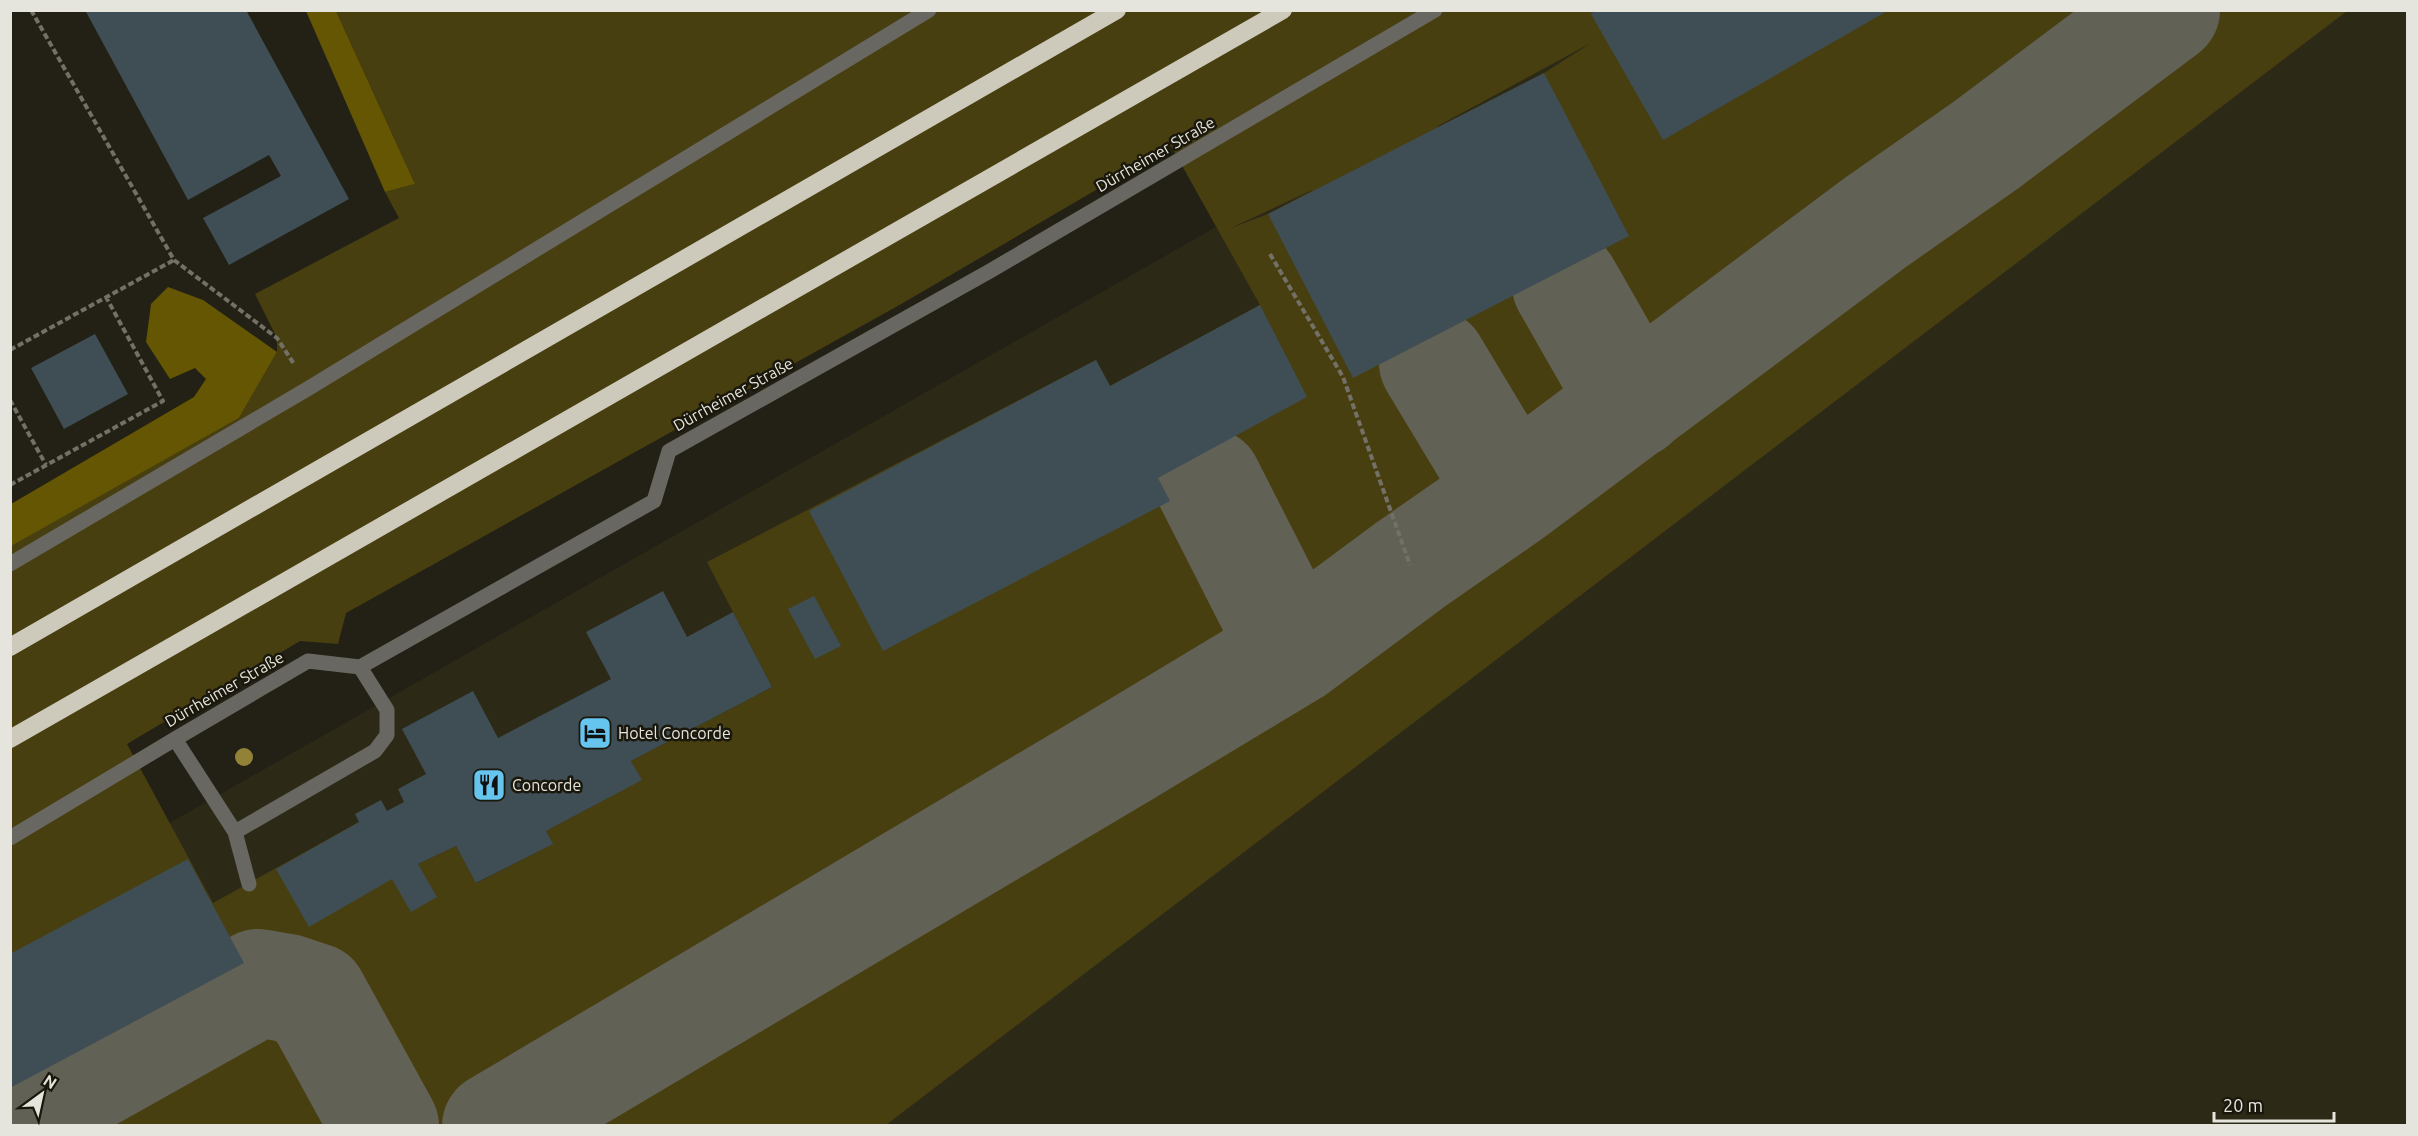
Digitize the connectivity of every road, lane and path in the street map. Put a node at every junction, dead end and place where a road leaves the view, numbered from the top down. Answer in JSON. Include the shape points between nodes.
{"nodes":[{"id":1,"x":31,"y":10,"type":"edge"},
{"id":2,"x":929,"y":10,"type":"edge"},
{"id":3,"x":1117,"y":10,"type":"edge"},
{"id":4,"x":1283,"y":10,"type":"edge"},
{"id":5,"x":1435,"y":10,"type":"edge"},
{"id":6,"x":1270,"y":254,"type":"dead end"},
{"id":7,"x":174,"y":260,"type":"junction"},
{"id":8,"x":106,"y":297,"type":"junction"},
{"id":9,"x":10,"y":350,"type":"edge"},
{"id":10,"x":309,"y":388,"type":"junction"},
{"id":11,"x":10,"y":400,"type":"edge"},
{"id":12,"x":46,"y":465,"type":"junction"},
{"id":13,"x":10,"y":485,"type":"edge"},
{"id":14,"x":10,"y":564,"type":"edge"},
{"id":15,"x":1410,"y":565,"type":"dead end"},
{"id":16,"x":10,"y":646,"type":"edge"},
{"id":17,"x":360,"y":668,"type":"junction"},
{"id":18,"x":10,"y":739,"type":"edge"},
{"id":19,"x":174,"y":739,"type":"junction"},
{"id":20,"x":235,"y":832,"type":"junction"},
{"id":21,"x":10,"y":838,"type":"edge"},
{"id":22,"x":249,"y":884,"type":"dead end"}],
"edges":[{"from":1,"to":7,"type":"path"},
{"from":2,"to":10,"type":"street"},
{"from":3,"to":16,"type":"highway"},
{"from":4,"to":18,"type":"highway"},
{"from":5,"to":17,"type":"street","name":"Dürrheimer Straße","via":[[990,271],[669,451],[654,501]]},
{"from":6,"to":15,"type":"path","via":[[1343,377]]},
{"from":7,"to":8,"type":"path"},
{"from":7,"to":10,"type":"path","via":[[277,338]]},
{"from":8,"to":9,"type":"path"},
{"from":8,"to":12,"type":"path","via":[[163,401]]},
{"from":10,"to":14,"type":"street"},
{"from":11,"to":12,"type":"path"},
{"from":12,"to":13,"type":"path"},
{"from":17,"to":19,"type":"street","name":"Dürrheimer Straße","via":[[308,662]]},
{"from":17,"to":20,"type":"street","via":[[387,710],[387,735],[375,751]]},
{"from":19,"to":20,"type":"street"},
{"from":19,"to":21,"type":"street","name":"Dürrheimer Straße"},
{"from":20,"to":22,"type":"street"}]}
